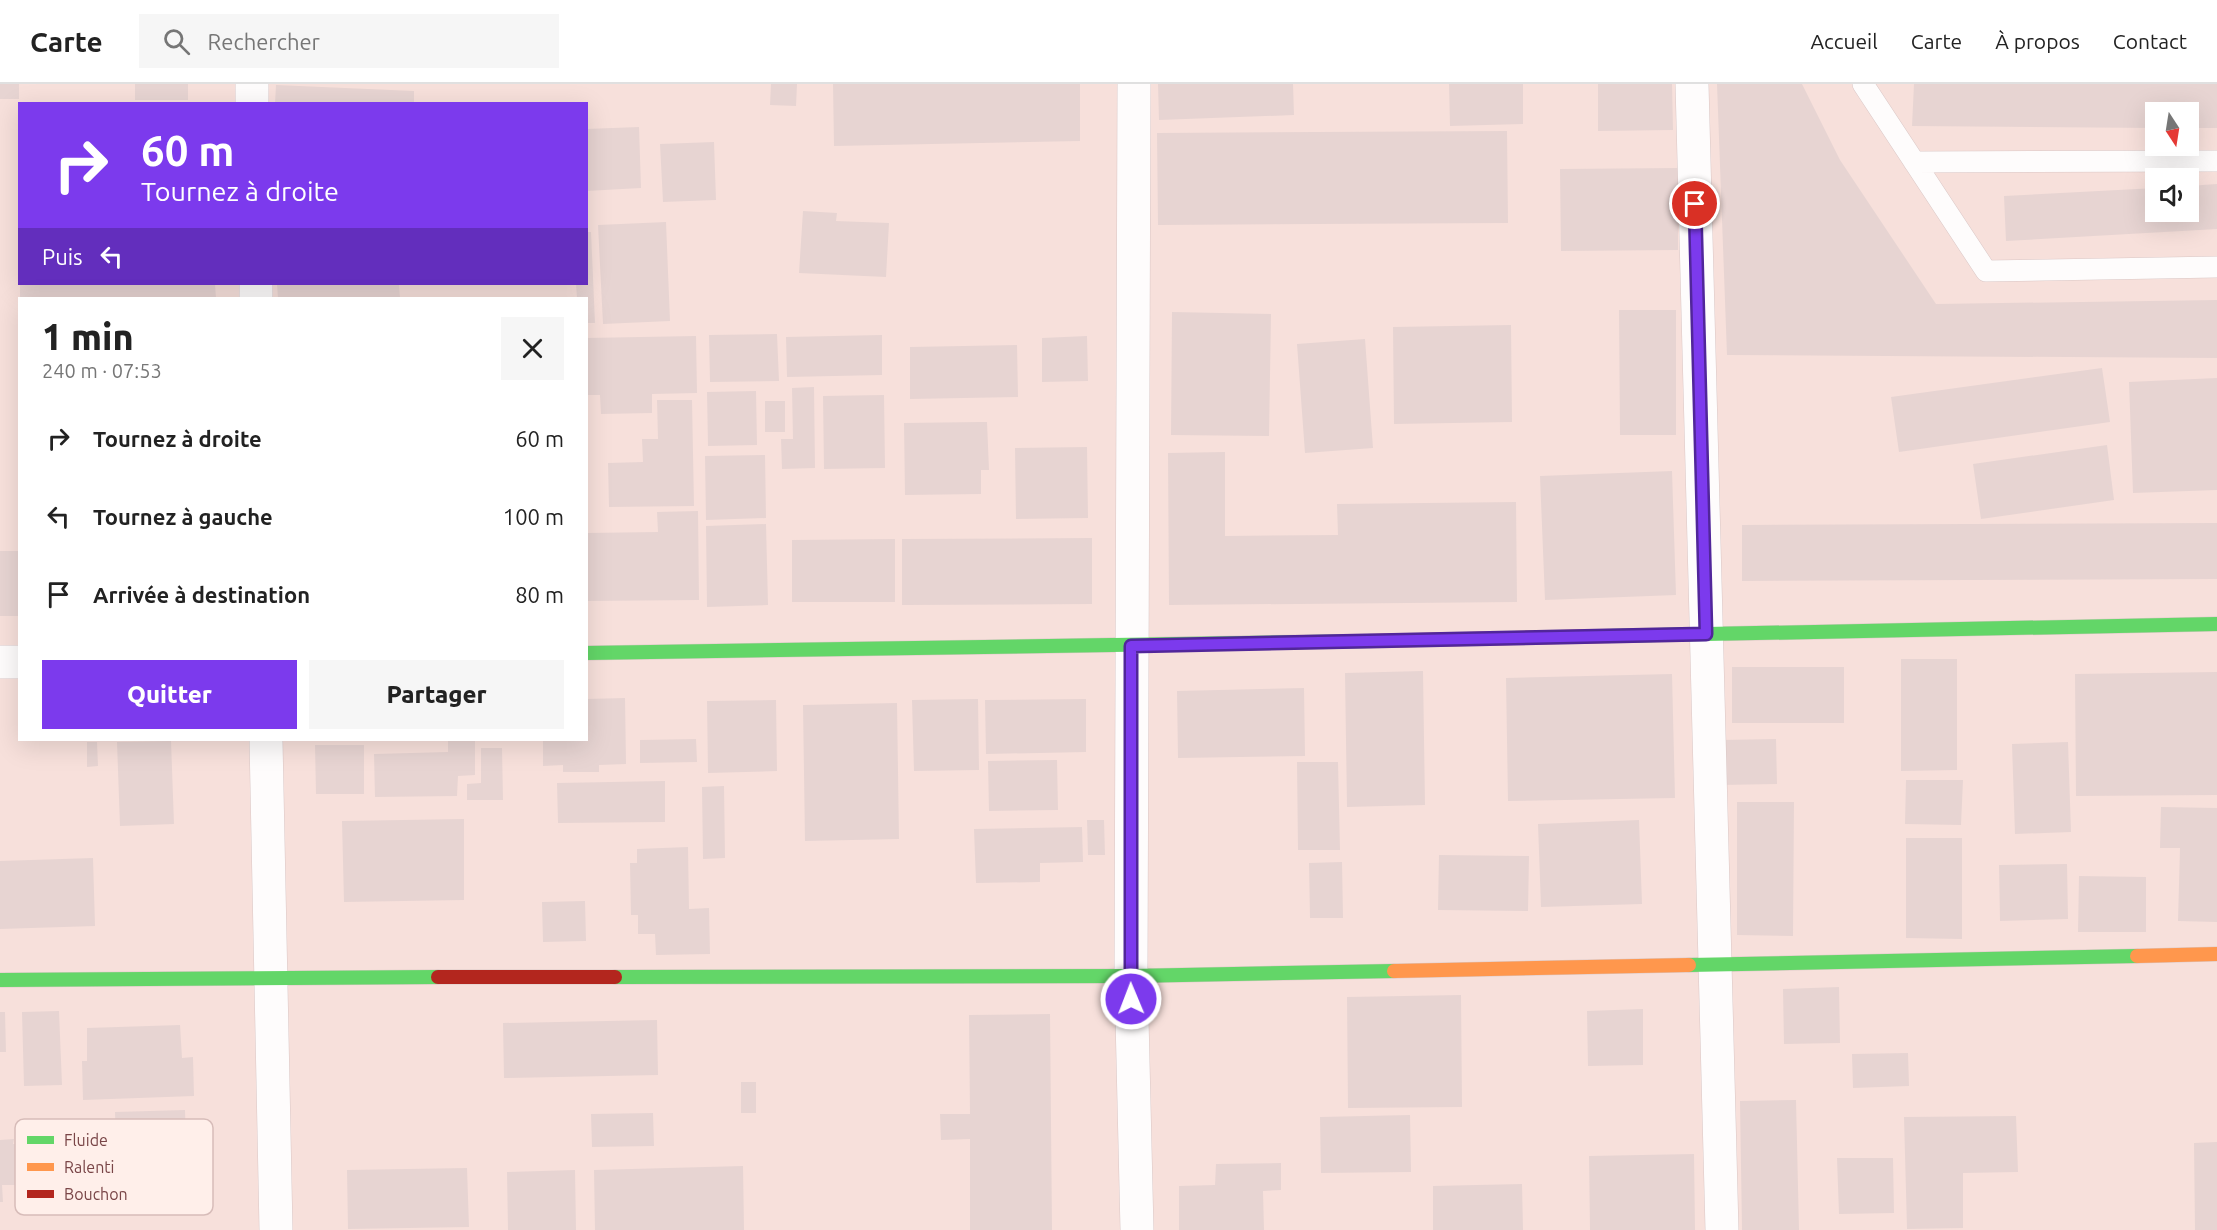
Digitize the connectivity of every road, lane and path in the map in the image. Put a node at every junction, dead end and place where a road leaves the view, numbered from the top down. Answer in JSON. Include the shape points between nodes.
{"nodes":[{"id":1,"x":252,"y":84,"type":"edge"},
{"id":2,"x":1134,"y":84,"type":"edge"},
{"id":3,"x":1692,"y":84,"type":"edge"},
{"id":4,"x":1863,"y":84,"type":"edge"},
{"id":5,"x":252,"y":102,"type":"edge"},
{"id":6,"x":2217,"y":161,"type":"edge"},
{"id":7,"x":1914,"y":162,"type":"junction"},
{"id":8,"x":2217,"y":267,"type":"edge"},
{"id":9,"x":2217,"y":624,"type":"edge"},
{"id":10,"x":1706,"y":634,"type":"junction"},
{"id":11,"x":1131,"y":646,"type":"junction"},
{"id":12,"x":588,"y":653,"type":"edge"},
{"id":13,"x":0,"y":662,"type":"edge"},
{"id":14,"x":18,"y":662,"type":"edge"},
{"id":15,"x":266,"y":741,"type":"edge"},
{"id":16,"x":2217,"y":954,"type":"edge"},
{"id":17,"x":1716,"y":964,"type":"junction"},
{"id":18,"x":1131,"y":976,"type":"junction"},
{"id":19,"x":270,"y":977,"type":"junction"},
{"id":20,"x":0,"y":980,"type":"edge"},
{"id":21,"x":276,"y":1230,"type":"edge"},
{"id":22,"x":1137,"y":1230,"type":"edge"},
{"id":23,"x":1722,"y":1230,"type":"edge"}],
"edges":[{"from":1,"to":5,"type":"street"},
{"from":2,"to":11,"type":"street"},
{"from":3,"to":10,"type":"street"},
{"from":4,"to":7,"type":"lane"},
{"from":6,"to":7,"type":"lane"},
{"from":7,"to":8,"type":"lane","via":[[1986,271]]},
{"from":9,"to":10,"type":"street"},
{"from":10,"to":11,"type":"street"},
{"from":10,"to":17,"type":"street"},
{"from":11,"to":12,"type":"street"},
{"from":11,"to":18,"type":"street"},
{"from":13,"to":14,"type":"street"},
{"from":15,"to":19,"type":"street"},
{"from":16,"to":17,"type":"street"},
{"from":17,"to":18,"type":"street"},
{"from":17,"to":23,"type":"street"},
{"from":18,"to":19,"type":"street"},
{"from":18,"to":22,"type":"street"},
{"from":19,"to":20,"type":"street"},
{"from":19,"to":21,"type":"street"}]}
